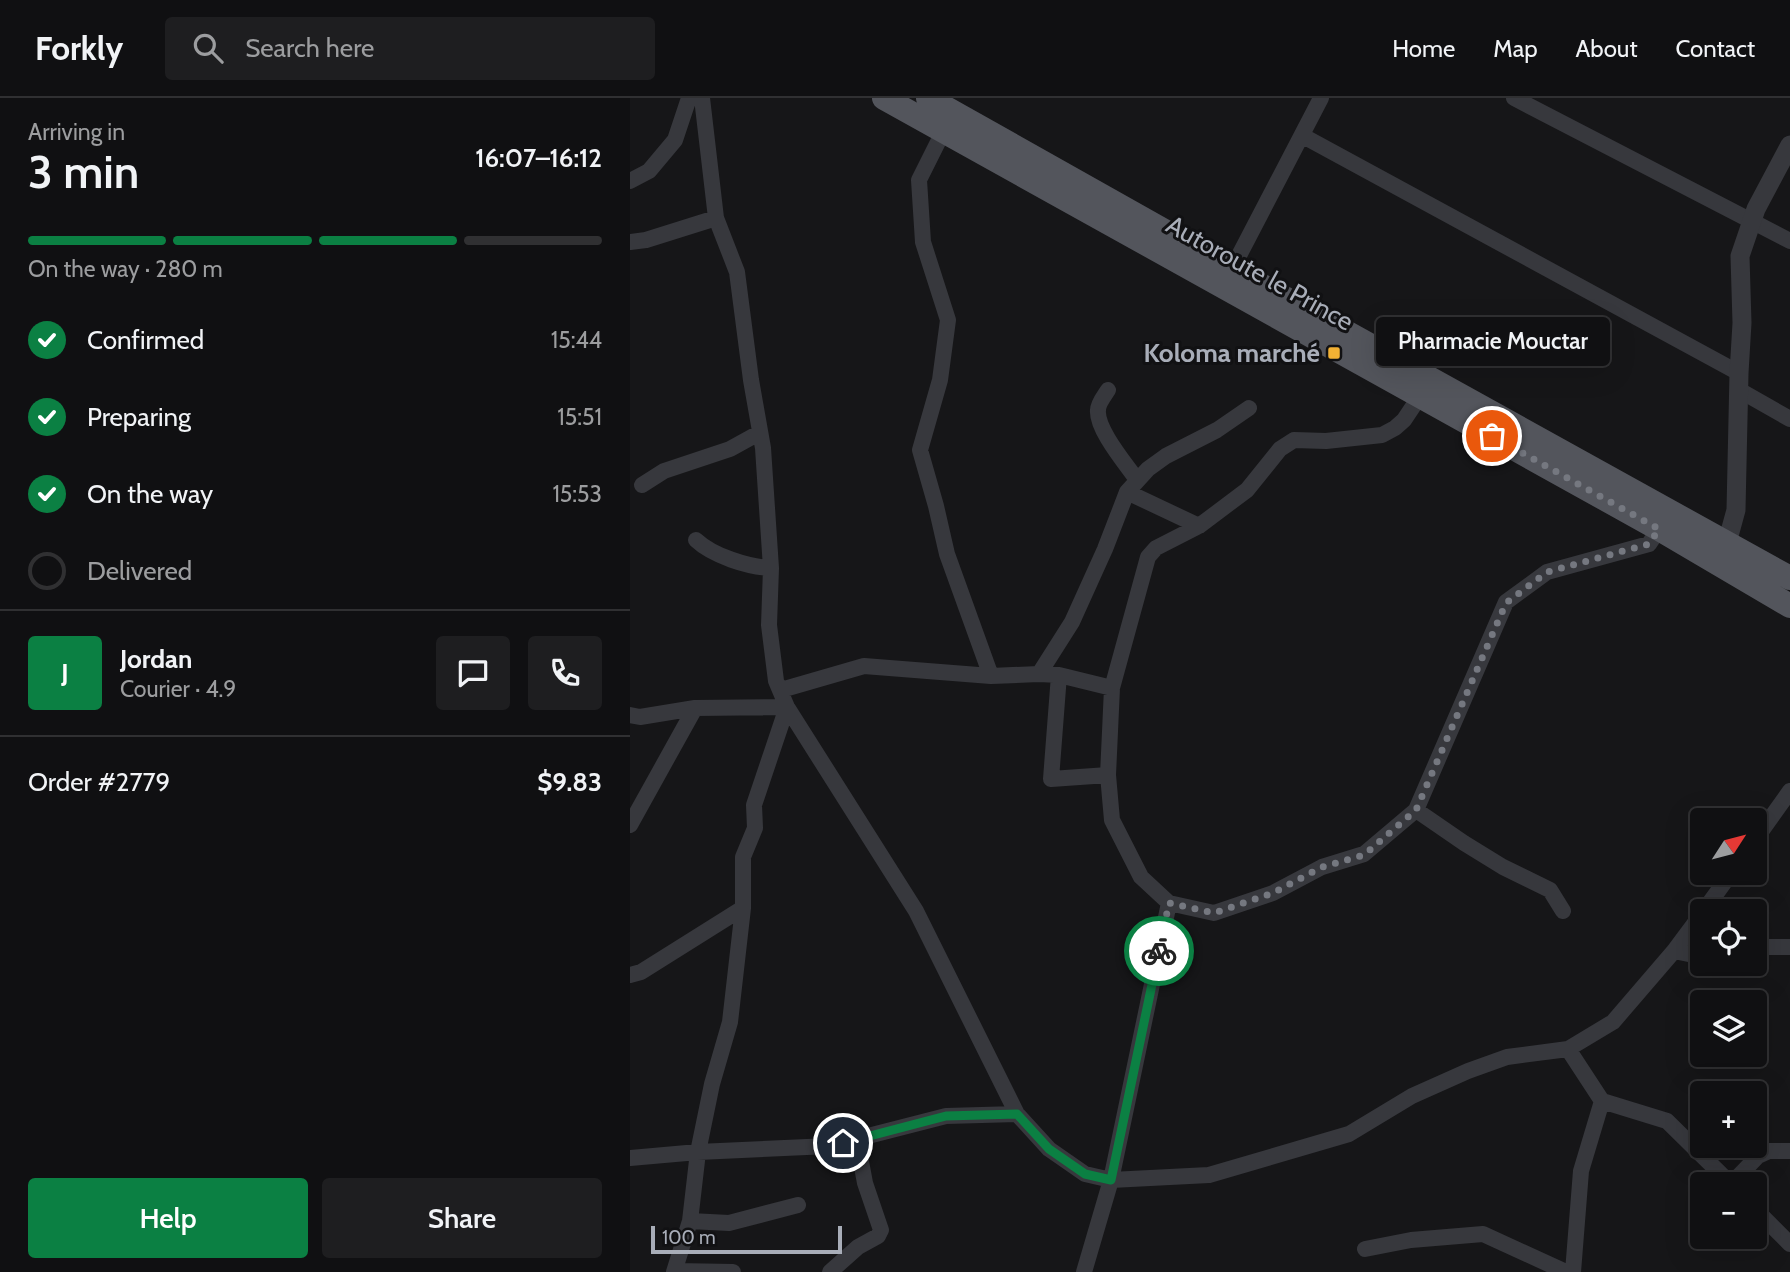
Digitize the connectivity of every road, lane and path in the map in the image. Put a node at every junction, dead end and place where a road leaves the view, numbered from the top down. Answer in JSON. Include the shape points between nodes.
{"nodes":[{"id":1,"x":689,"y":98,"type":"edge"},
{"id":2,"x":702,"y":98,"type":"edge"},
{"id":3,"x":884,"y":98,"type":"edge"},
{"id":4,"x":928,"y":98,"type":"edge"},
{"id":5,"x":1321,"y":98,"type":"edge"},
{"id":6,"x":1514,"y":98,"type":"edge"},
{"id":7,"x":943,"y":132,"type":"junction"},
{"id":8,"x":1303,"y":136,"type":"junction"},
{"id":9,"x":1790,"y":145,"type":"edge"},
{"id":10,"x":630,"y":181,"type":"edge"},
{"id":11,"x":716,"y":218,"type":"junction"},
{"id":12,"x":1752,"y":223,"type":"junction"},
{"id":13,"x":630,"y":242,"type":"edge"},
{"id":14,"x":1790,"y":242,"type":"edge"},
{"id":15,"x":1232,"y":270,"type":"junction"},
{"id":16,"x":1739,"y":382,"type":"junction"},
{"id":17,"x":1108,"y":390,"type":"dead end"},
{"id":18,"x":1420,"y":396,"type":"junction"},
{"id":19,"x":1249,"y":408,"type":"dead end"},
{"id":20,"x":1790,"y":419,"type":"edge"},
{"id":21,"x":759,"y":433,"type":"junction"},
{"id":22,"x":642,"y":485,"type":"dead end"},
{"id":23,"x":1132,"y":486,"type":"junction"},
{"id":24,"x":1199,"y":526,"type":"junction"},
{"id":25,"x":1659,"y":529,"type":"junction"},
{"id":26,"x":696,"y":540,"type":"dead end"},
{"id":27,"x":1727,"y":543,"type":"junction"},
{"id":28,"x":772,"y":568,"type":"junction"},
{"id":29,"x":1790,"y":578,"type":"edge"},
{"id":30,"x":1790,"y":606,"type":"edge"},
{"id":31,"x":1039,"y":674,"type":"junction"},
{"id":32,"x":1059,"y":675,"type":"junction"},
{"id":33,"x":990,"y":676,"type":"junction"},
{"id":34,"x":1112,"y":688,"type":"junction"},
{"id":35,"x":781,"y":690,"type":"junction"},
{"id":36,"x":787,"y":707,"type":"junction"},
{"id":37,"x":695,"y":708,"type":"junction"},
{"id":38,"x":630,"y":715,"type":"edge"},
{"id":39,"x":1108,"y":775,"type":"junction"},
{"id":40,"x":1790,"y":791,"type":"edge"},
{"id":41,"x":1416,"y":810,"type":"junction"},
{"id":42,"x":1768,"y":822,"type":"edge"},
{"id":43,"x":630,"y":825,"type":"edge"},
{"id":44,"x":1169,"y":903,"type":"junction"},
{"id":45,"x":743,"y":908,"type":"junction"},
{"id":46,"x":1563,"y":911,"type":"dead end"},
{"id":47,"x":1690,"y":929,"type":"edge"},
{"id":48,"x":1767,"y":947,"type":"edge"},
{"id":49,"x":1790,"y":947,"type":"edge"},
{"id":50,"x":1674,"y":951,"type":"junction"},
{"id":51,"x":1690,"y":954,"type":"edge"},
{"id":52,"x":630,"y":975,"type":"edge"},
{"id":53,"x":1568,"y":1049,"type":"junction"},
{"id":54,"x":1602,"y":1101,"type":"junction"},
{"id":55,"x":1017,"y":1114,"type":"junction"},
{"id":56,"x":857,"y":1140,"type":"junction"},
{"id":57,"x":1790,"y":1151,"type":"edge"},
{"id":58,"x":698,"y":1152,"type":"junction"},
{"id":59,"x":630,"y":1158,"type":"edge"},
{"id":60,"x":1719,"y":1172,"type":"edge"},
{"id":61,"x":1743,"y":1172,"type":"edge"},
{"id":62,"x":1111,"y":1180,"type":"junction"},
{"id":63,"x":798,"y":1205,"type":"dead end"},
{"id":64,"x":690,"y":1221,"type":"junction"},
{"id":65,"x":1767,"y":1221,"type":"edge"},
{"id":66,"x":1790,"y":1244,"type":"edge"},
{"id":67,"x":1365,"y":1249,"type":"dead end"},
{"id":68,"x":675,"y":1271,"type":"edge"},
{"id":69,"x":733,"y":1272,"type":"edge"},
{"id":70,"x":830,"y":1272,"type":"edge"},
{"id":71,"x":1084,"y":1272,"type":"edge"},
{"id":72,"x":1566,"y":1272,"type":"edge"},
{"id":73,"x":1573,"y":1272,"type":"edge"}],
"edges":[{"from":1,"to":10,"type":"street","via":[[675,140],[649,171]]},
{"from":2,"to":11,"type":"street"},
{"from":3,"to":7,"type":"main road","name":"Autoroute le Prince"},
{"from":4,"to":15,"type":"main road","name":"Autoroute le Prince"},
{"from":5,"to":8,"type":"street"},
{"from":6,"to":12,"type":"street"},
{"from":7,"to":18,"type":"main road","name":"Autoroute le Prince"},
{"from":7,"to":33,"type":"street","via":[[919,180],[923,242],[948,320],[940,380],[920,450],[947,554]]},
{"from":8,"to":15,"type":"street"},
{"from":8,"to":16,"type":"street"},
{"from":9,"to":12,"type":"street"},
{"from":11,"to":13,"type":"street"},
{"from":11,"to":21,"type":"street","via":[[737,272]]},
{"from":12,"to":14,"type":"street"},
{"from":12,"to":16,"type":"street","via":[[1740,256]]},
{"from":15,"to":27,"type":"main road","name":"Autoroute le Prince"},
{"from":16,"to":20,"type":"street"},
{"from":16,"to":27,"type":"street","via":[[1736,510]]},
{"from":17,"to":23,"type":"street","via":[[1098,408],[1099,421]]},
{"from":18,"to":24,"type":"street","via":[[1404,420],[1382,435],[1294,440],[1279,449],[1247,490]]},
{"from":18,"to":25,"type":"main road","name":"Autoroute le Prince"},
{"from":19,"to":23,"type":"street","via":[[1167,456]]},
{"from":21,"to":22,"type":"street","via":[[730,449],[664,471]]},
{"from":21,"to":28,"type":"street"},
{"from":23,"to":24,"type":"street"},
{"from":23,"to":31,"type":"street","via":[[1072,622]]},
{"from":24,"to":34,"type":"street","via":[[1156,548],[1148,557]]},
{"from":25,"to":30,"type":"main road","name":"Autoroute le Prince"},
{"from":25,"to":41,"type":"street","via":[[1649,544],[1547,572],[1506,603]]},
{"from":26,"to":28,"type":"street","via":[[724,557]]},
{"from":27,"to":29,"type":"main road","name":"Autoroute le Prince"},
{"from":28,"to":35,"type":"street","via":[[769,625]]},
{"from":31,"to":32,"type":"street"},
{"from":31,"to":33,"type":"street"},
{"from":32,"to":34,"type":"street"},
{"from":32,"to":39,"type":"street","via":[[1051,779]]},
{"from":33,"to":35,"type":"street","via":[[864,666]]},
{"from":34,"to":39,"type":"street"},
{"from":35,"to":36,"type":"street"},
{"from":36,"to":37,"type":"street"},
{"from":36,"to":45,"type":"street","via":[[754,805],[755,828],[743,857]]},
{"from":36,"to":55,"type":"street","via":[[916,911]]},
{"from":37,"to":38,"type":"street"},
{"from":37,"to":43,"type":"street"},
{"from":39,"to":44,"type":"street","via":[[1112,820],[1141,877]]},
{"from":40,"to":42,"type":"street"},
{"from":41,"to":44,"type":"street","via":[[1364,855],[1322,867],[1273,893],[1214,913]]},
{"from":41,"to":46,"type":"street","via":[[1503,867],[1550,890]]},
{"from":44,"to":62,"type":"street"},
{"from":45,"to":52,"type":"street"},
{"from":45,"to":58,"type":"street","via":[[730,1022]]},
{"from":47,"to":50,"type":"street"},
{"from":48,"to":49,"type":"street"},
{"from":50,"to":51,"type":"street"},
{"from":50,"to":53,"type":"street","via":[[1613,1022]]},
{"from":53,"to":54,"type":"street"},
{"from":53,"to":62,"type":"street","via":[[1507,1057],[1412,1096],[1349,1134],[1209,1175]]},
{"from":54,"to":60,"type":"street","via":[[1667,1121]]},
{"from":54,"to":73,"type":"street","via":[[1581,1171]]},
{"from":55,"to":56,"type":"street","via":[[946,1116]]},
{"from":55,"to":62,"type":"street","via":[[1049,1149],[1085,1174]]},
{"from":56,"to":58,"type":"street","via":[[829,1146]]},
{"from":56,"to":70,"type":"street","via":[[881,1230]]},
{"from":57,"to":61,"type":"street","via":[[1769,1151]]},
{"from":58,"to":59,"type":"street"},
{"from":58,"to":64,"type":"street"},
{"from":62,"to":71,"type":"street"},
{"from":63,"to":64,"type":"street","via":[[729,1223]]},
{"from":64,"to":68,"type":"street"},
{"from":65,"to":66,"type":"street"},
{"from":67,"to":72,"type":"street","via":[[1483,1234]]},
{"from":68,"to":69,"type":"street"}]}
